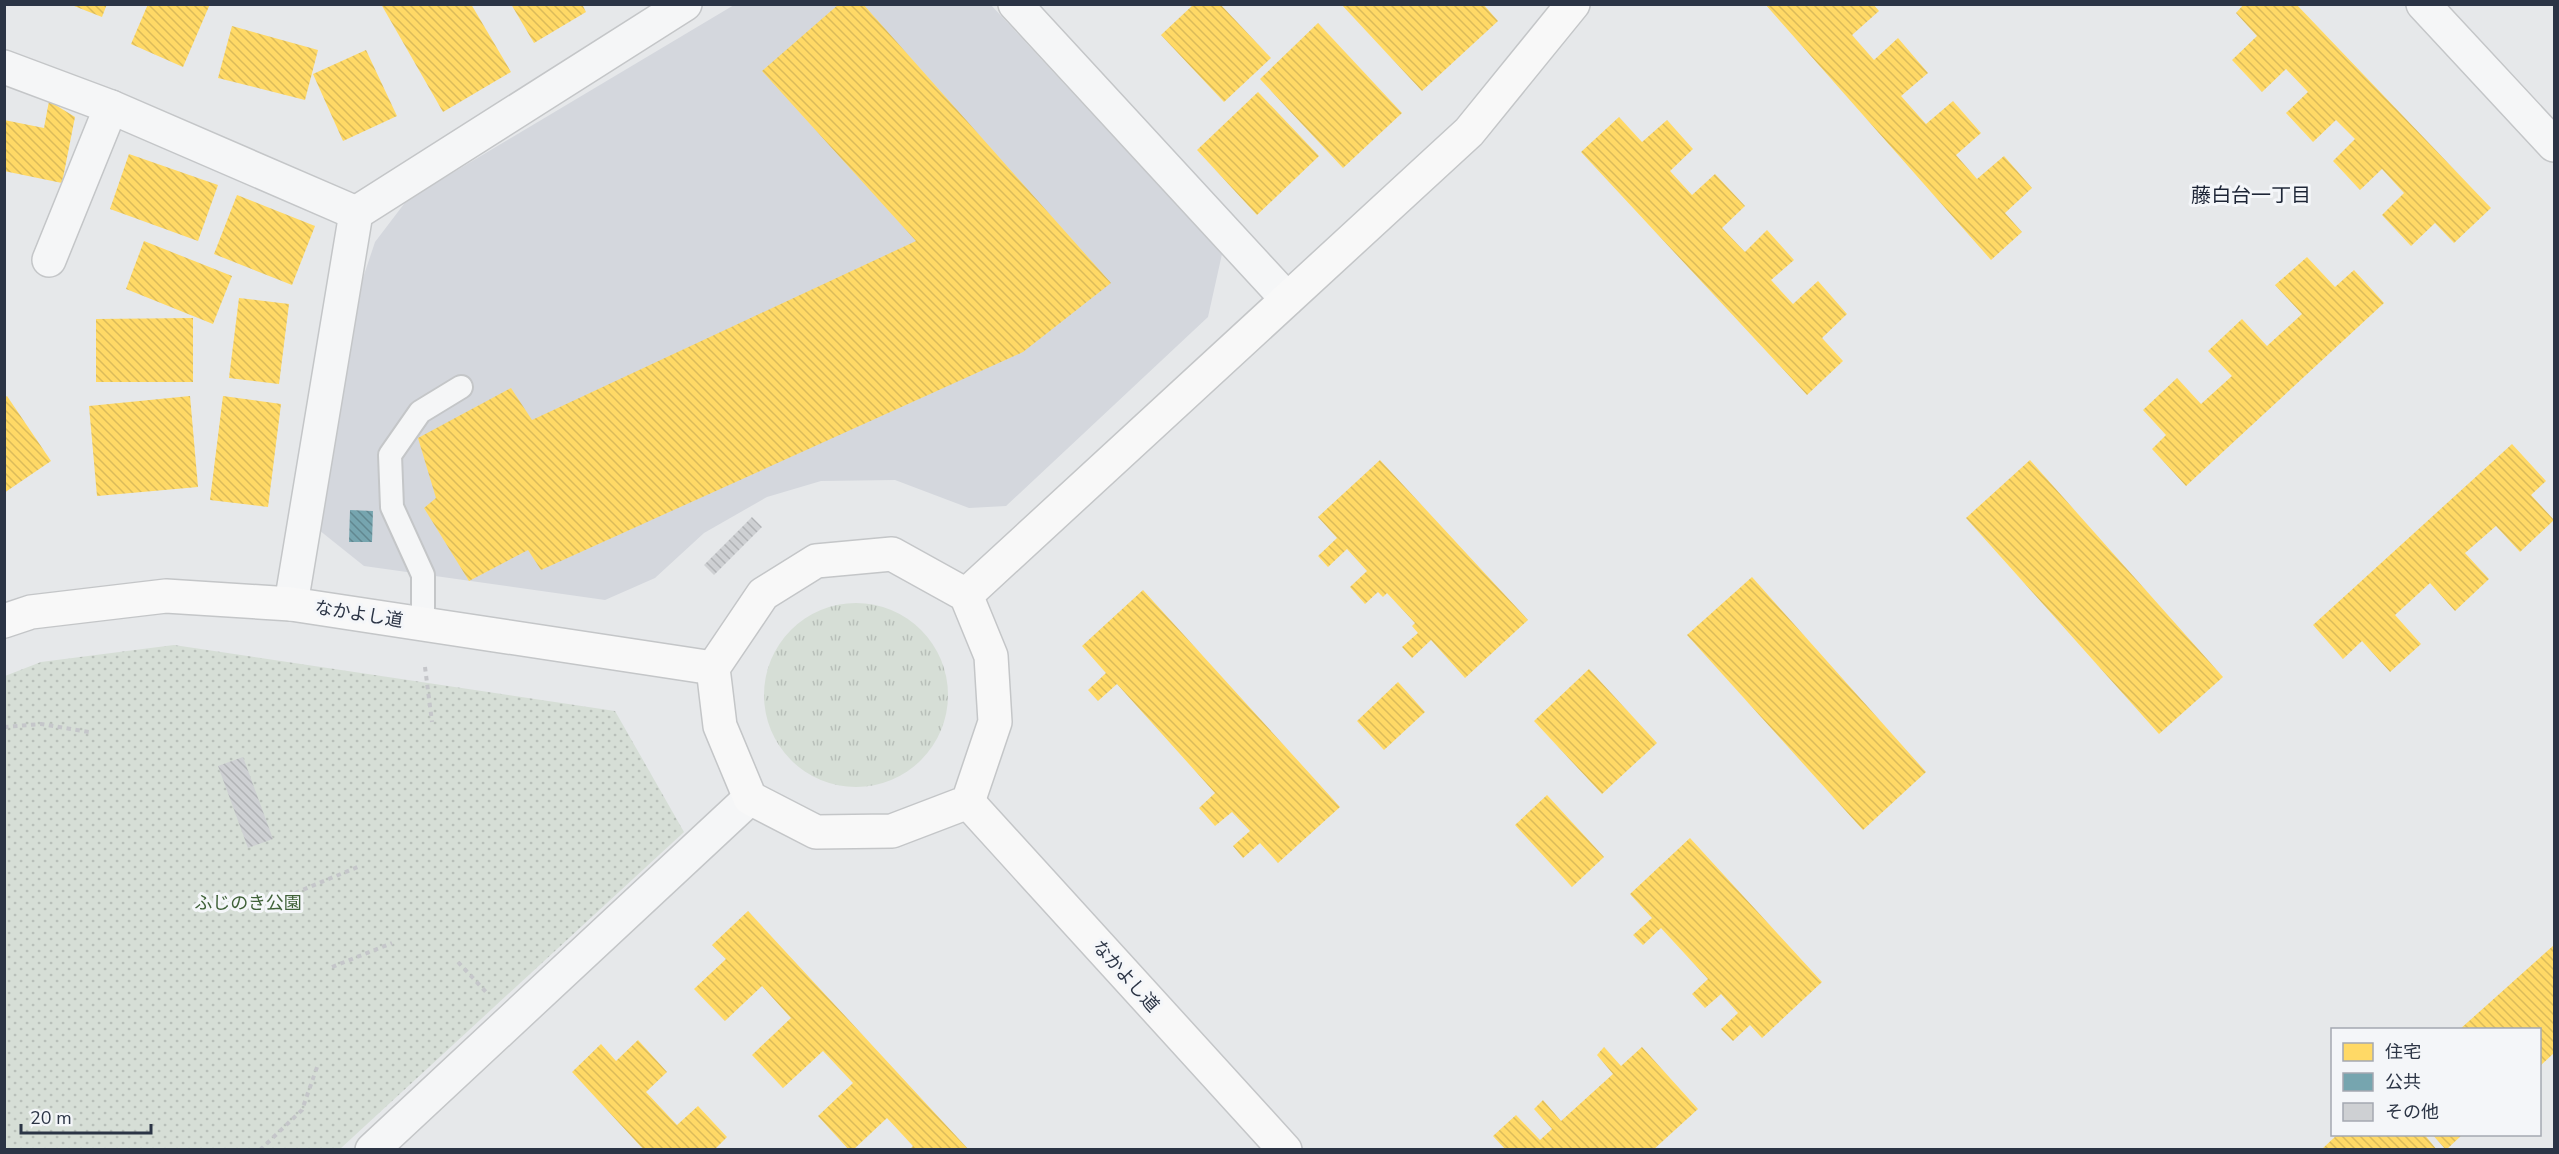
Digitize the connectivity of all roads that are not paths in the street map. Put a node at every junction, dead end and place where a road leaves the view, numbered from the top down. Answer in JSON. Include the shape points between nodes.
{"nodes":[{"id":1,"x":685,"y":4,"type":"edge"},
{"id":2,"x":1015,"y":4,"type":"edge"},
{"id":3,"x":1573,"y":4,"type":"edge"},
{"id":4,"x":2423,"y":4,"type":"edge"},
{"id":5,"x":4,"y":67,"type":"edge"},
{"id":6,"x":111,"y":107,"type":"junction"},
{"id":7,"x":2554,"y":145,"type":"edge"},
{"id":8,"x":356,"y":213,"type":"junction"},
{"id":9,"x":49,"y":260,"type":"dead end"},
{"id":10,"x":1287,"y":299,"type":"junction"},
{"id":11,"x":461,"y":387,"type":"dead end"},
{"id":12,"x":966,"y":595,"type":"junction"},
{"id":13,"x":291,"y":604,"type":"junction"},
{"id":14,"x":4,"y":621,"type":"edge"},
{"id":15,"x":423,"y":624,"type":"junction"},
{"id":16,"x":713,"y":668,"type":"junction"},
{"id":17,"x":750,"y":798,"type":"junction"},
{"id":18,"x":968,"y":802,"type":"junction"},
{"id":19,"x":372,"y":1149,"type":"edge"},
{"id":20,"x":1285,"y":1149,"type":"edge"}],
"edges":[{"from":1,"to":8,"type":"street"},
{"from":2,"to":10,"type":"street"},
{"from":3,"to":10,"type":"street","via":[[1469,132]]},
{"from":4,"to":7,"type":"street"},
{"from":5,"to":6,"type":"street"},
{"from":6,"to":8,"type":"street"},
{"from":6,"to":9,"type":"street"},
{"from":8,"to":13,"type":"street"},
{"from":10,"to":12,"type":"street"},
{"from":11,"to":15,"type":"lane","via":[[420,412],[390,455],[392,507],[423,575]]},
{"from":12,"to":16,"type":"street","via":[[892,554],[816,561],[763,594]]},
{"from":12,"to":18,"type":"street","via":[[991,656],[995,722]]},
{"from":13,"to":14,"type":"street","name":"なかよし道","via":[[166,596],[31,612]]},
{"from":13,"to":15,"type":"street","name":"なかよし道"},
{"from":15,"to":16,"type":"street","name":"なかよし道"},
{"from":16,"to":17,"type":"street","via":[[720,726]]},
{"from":17,"to":18,"type":"street","via":[[816,832],[892,831]]},
{"from":17,"to":19,"type":"street"},
{"from":18,"to":20,"type":"street","name":"なかよし道"}]}
